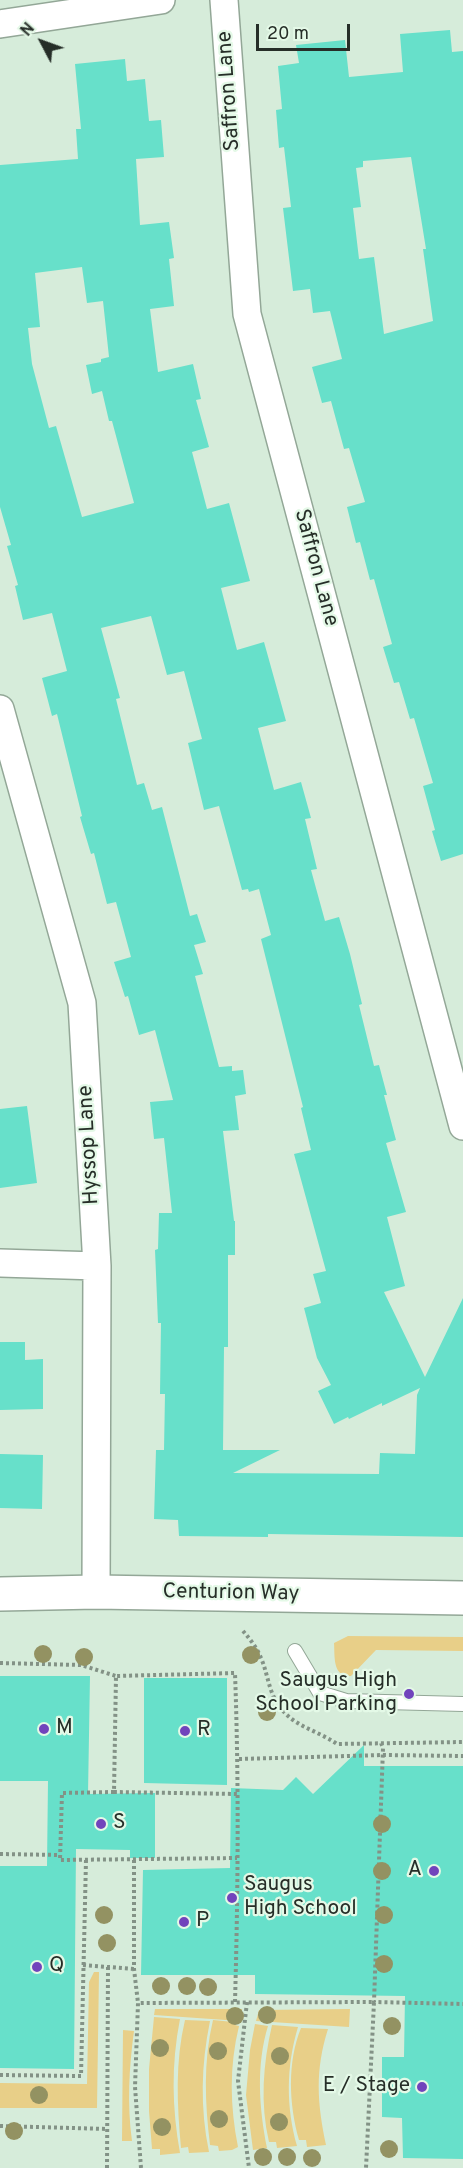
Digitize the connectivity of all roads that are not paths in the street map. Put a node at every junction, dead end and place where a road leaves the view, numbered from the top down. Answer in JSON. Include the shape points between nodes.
{"nodes":[{"id":1,"x":161,"y":0,"type":"edge"},
{"id":2,"x":224,"y":0,"type":"edge"},
{"id":3,"x":0,"y":24,"type":"edge"},
{"id":4,"x":0,"y":709,"type":"edge"},
{"id":5,"x":463,"y":1126,"type":"edge"},
{"id":6,"x":0,"y":1263,"type":"edge"},
{"id":7,"x":98,"y":1266,"type":"junction"},
{"id":8,"x":96,"y":1592,"type":"junction"},
{"id":9,"x":0,"y":1594,"type":"edge"},
{"id":10,"x":463,"y":1598,"type":"edge"},
{"id":11,"x":296,"y":1651,"type":"dead end"},
{"id":12,"x":463,"y":1704,"type":"edge"}],
"edges":[{"from":1,"to":3,"type":"street"},
{"from":2,"to":5,"type":"street","name":"Saffron Lane","via":[[248,314]]},
{"from":4,"to":7,"type":"street","name":"Hyssop Lane","via":[[82,1003]]},
{"from":6,"to":7,"type":"street"},
{"from":7,"to":8,"type":"street","name":"Hyssop Lane"},
{"from":8,"to":9,"type":"street","name":"Centurion Way"},
{"from":8,"to":10,"type":"street","name":"Centurion Way"},
{"from":11,"to":12,"type":"lane","via":[[320,1693],[346,1701]]}]}
